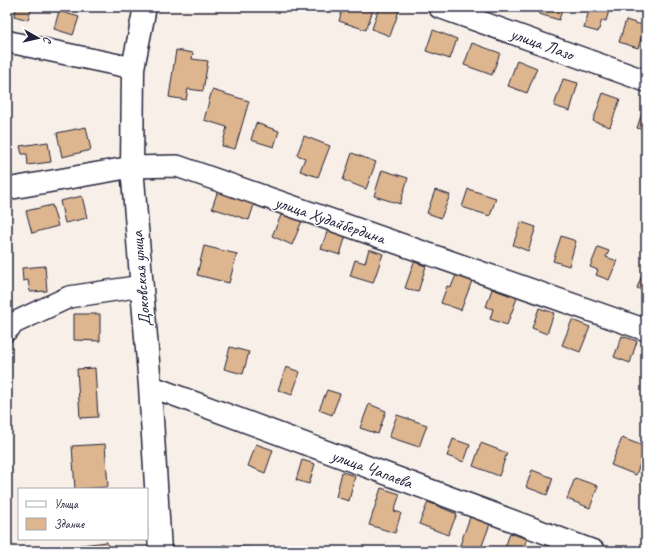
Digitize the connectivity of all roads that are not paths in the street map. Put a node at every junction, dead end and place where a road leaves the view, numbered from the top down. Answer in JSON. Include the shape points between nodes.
{"nodes":[{"id":1,"x":145,"y":7,"type":"edge"},
{"id":2,"x":439,"y":7,"type":"edge"},
{"id":3,"x":7,"y":41,"type":"edge"},
{"id":4,"x":133,"y":68,"type":"junction"},
{"id":5,"x":646,"y":81,"type":"edge"},
{"id":6,"x":132,"y":167,"type":"junction"},
{"id":7,"x":7,"y":189,"type":"edge"},
{"id":8,"x":142,"y":286,"type":"junction"},
{"id":9,"x":7,"y":330,"type":"edge"},
{"id":10,"x":646,"y":330,"type":"edge"},
{"id":11,"x":150,"y":386,"type":"junction"},
{"id":12,"x":160,"y":551,"type":"edge"},
{"id":13,"x":594,"y":551,"type":"edge"}],
"edges":[{"from":1,"to":4,"type":"main road","name":"Доковская улица"},
{"from":2,"to":5,"type":"street","name":"улица Лазо"},
{"from":3,"to":4,"type":"street"},
{"from":4,"to":6,"type":"main road","name":"Доковская улица"},
{"from":6,"to":7,"type":"street","name":"улица Худайбердина"},
{"from":6,"to":8,"type":"main road","name":"Доковская улица"},
{"from":6,"to":10,"type":"street","name":"улица Худайбердина","via":[[177,166]]},
{"from":8,"to":9,"type":"street","via":[[70,297],[14,323]]},
{"from":8,"to":11,"type":"main road","name":"Доковская улица"},
{"from":11,"to":12,"type":"main road","name":"Доковская улица"},
{"from":11,"to":13,"type":"street","name":"улица Чапаева"}]}
